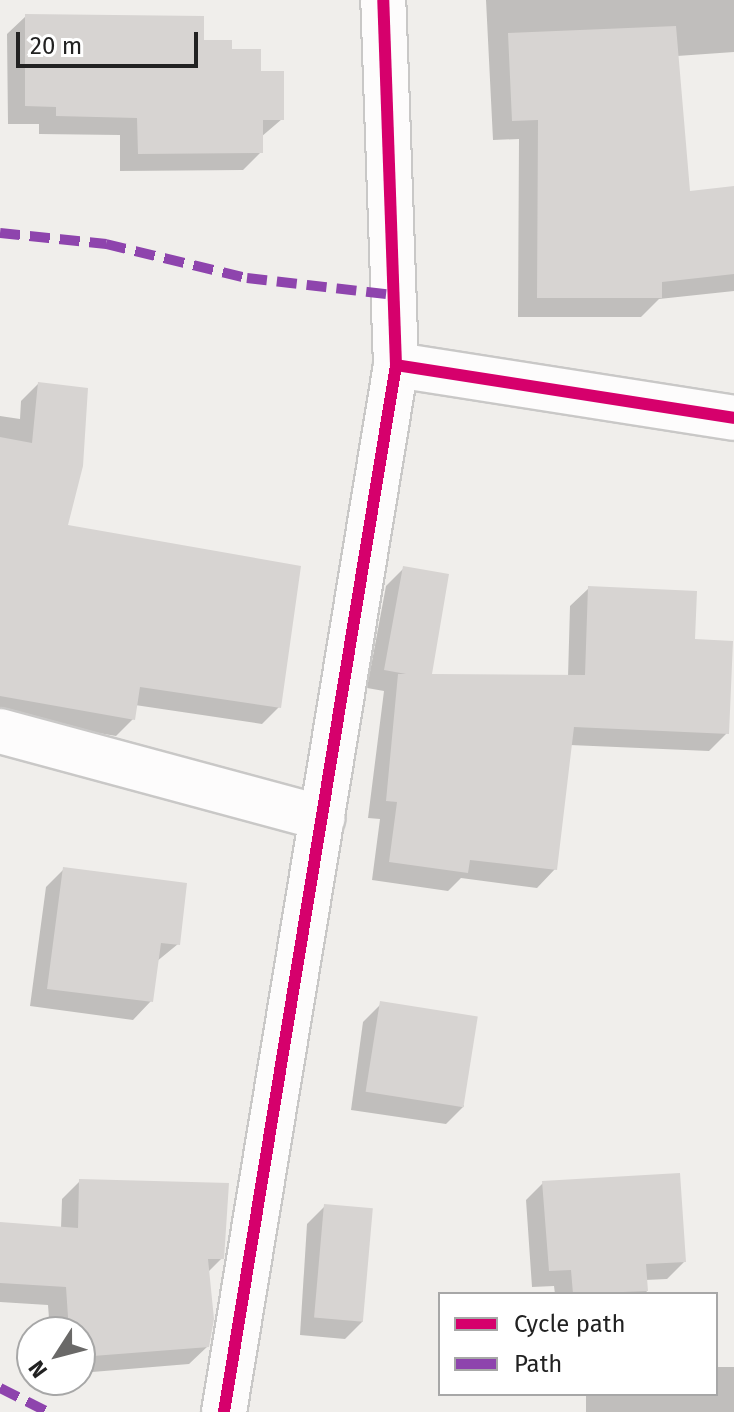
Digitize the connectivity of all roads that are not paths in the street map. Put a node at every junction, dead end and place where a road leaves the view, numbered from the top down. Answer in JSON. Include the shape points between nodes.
{"nodes":[{"id":1,"x":383,"y":0,"type":"edge"},
{"id":2,"x":396,"y":365,"type":"junction"},
{"id":3,"x":734,"y":418,"type":"edge"},
{"id":4,"x":0,"y":731,"type":"edge"},
{"id":5,"x":322,"y":818,"type":"junction"},
{"id":6,"x":224,"y":1412,"type":"edge"}],
"edges":[{"from":1,"to":2,"type":"street"},
{"from":2,"to":3,"type":"street"},
{"from":2,"to":5,"type":"street"},
{"from":4,"to":5,"type":"street"},
{"from":5,"to":6,"type":"street"}]}
